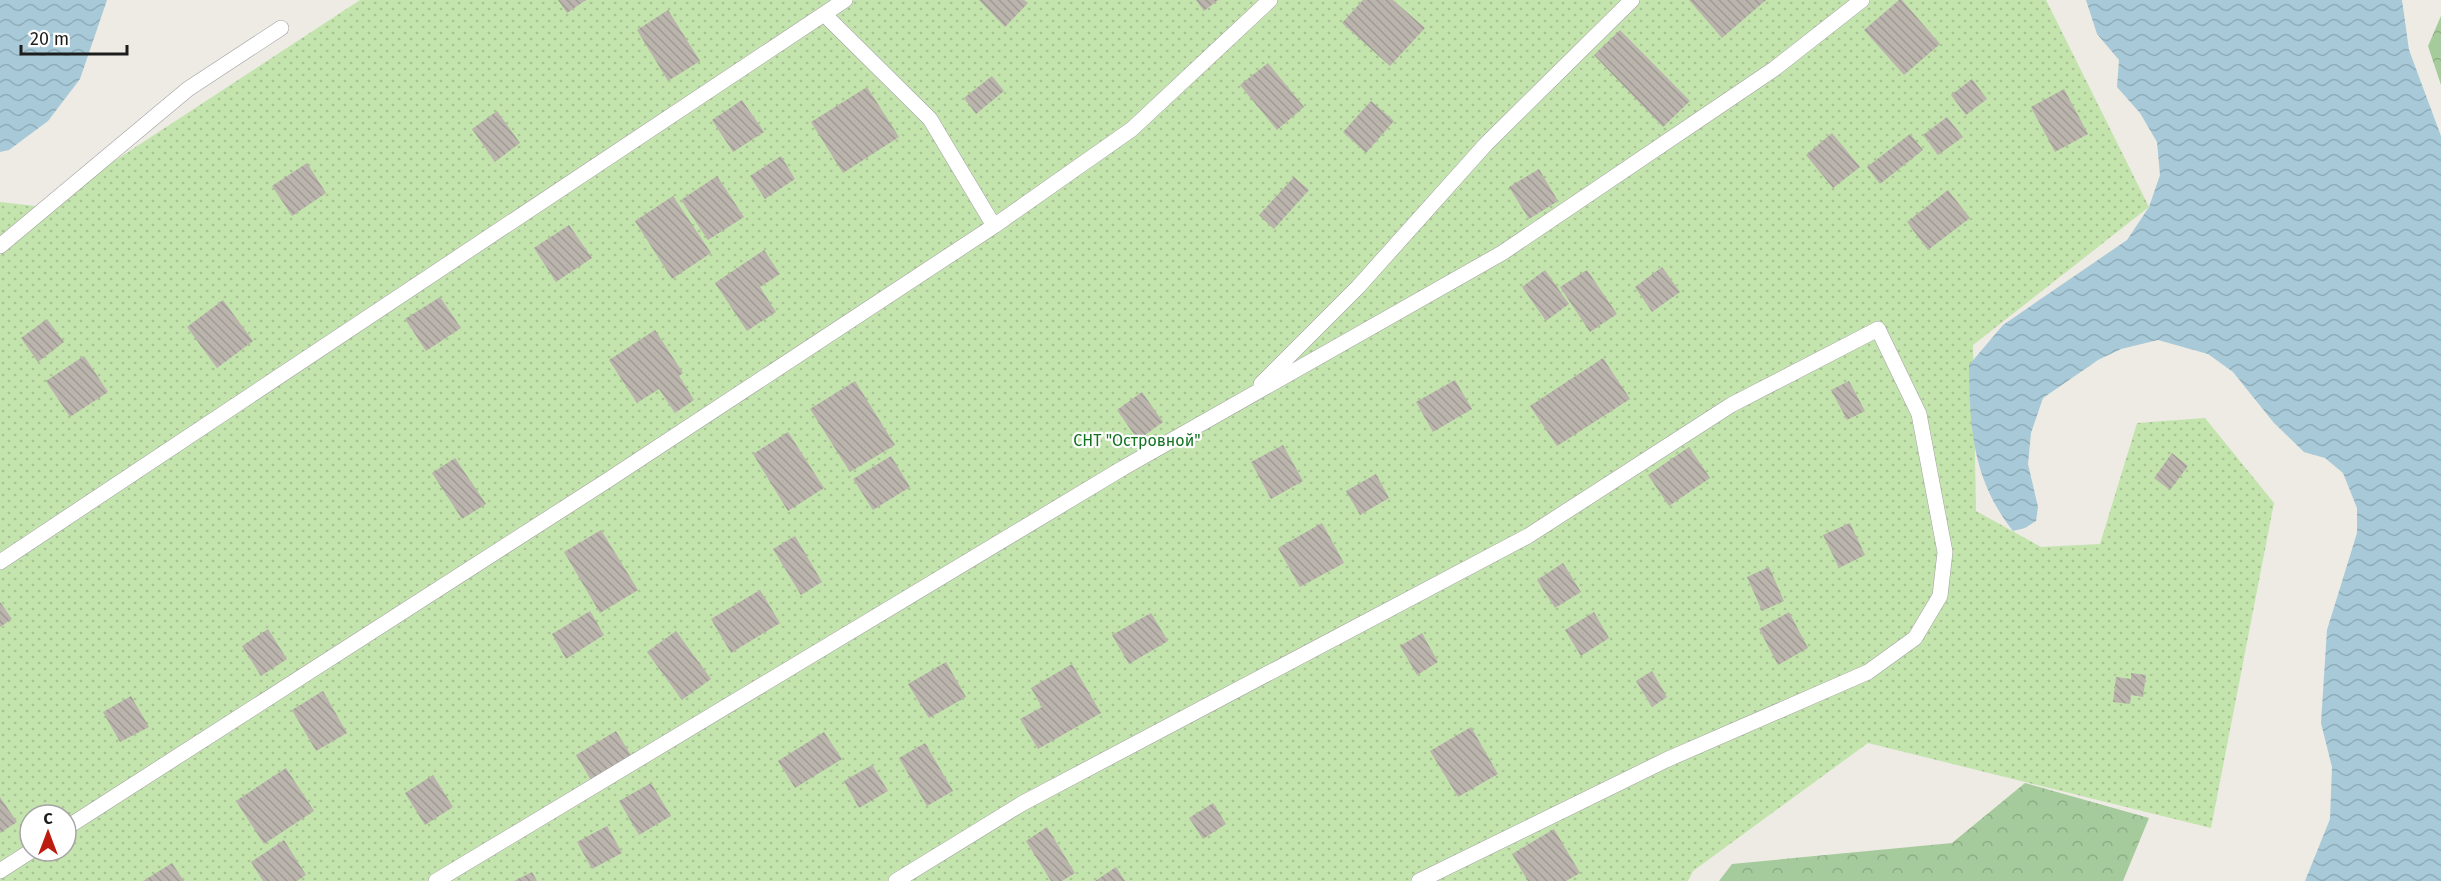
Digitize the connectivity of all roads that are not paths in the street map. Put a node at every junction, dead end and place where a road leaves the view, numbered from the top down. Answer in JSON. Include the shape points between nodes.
{"nodes":[{"id":1,"x":845,"y":0,"type":"edge"},
{"id":2,"x":1270,"y":0,"type":"edge"},
{"id":3,"x":1632,"y":0,"type":"edge"},
{"id":4,"x":1862,"y":0,"type":"edge"},
{"id":5,"x":825,"y":15,"type":"junction"},
{"id":6,"x":282,"y":28,"type":"dead end"},
{"id":7,"x":994,"y":226,"type":"junction"},
{"id":8,"x":0,"y":246,"type":"edge"},
{"id":9,"x":1246,"y":398,"type":"junction"},
{"id":10,"x":0,"y":562,"type":"edge"},
{"id":11,"x":78,"y":820,"type":"edge"},
{"id":12,"x":18,"y":859,"type":"edge"},
{"id":13,"x":0,"y":871,"type":"edge"},
{"id":14,"x":436,"y":881,"type":"edge"},
{"id":15,"x":896,"y":881,"type":"edge"},
{"id":16,"x":1419,"y":881,"type":"edge"}],
"edges":[{"from":1,"to":5,"type":"lane"},
{"from":2,"to":7,"type":"lane","via":[[1132,129]]},
{"from":3,"to":9,"type":"lane","via":[[1486,144],[1358,287]]},
{"from":4,"to":9,"type":"lane","via":[[1774,69],[1502,253]]},
{"from":5,"to":7,"type":"lane","via":[[930,119]]},
{"from":5,"to":10,"type":"lane"},
{"from":6,"to":8,"type":"lane","via":[[188,89]]},
{"from":7,"to":11,"type":"lane","via":[[598,487]]},
{"from":9,"to":14,"type":"lane"},
{"from":12,"to":13,"type":"lane"},
{"from":15,"to":16,"type":"lane","via":[[1023,803],[1528,536],[1731,405],[1878,329],[1919,414],[1945,552],[1940,596],[1915,638],[1868,672],[1666,760]]}]}
